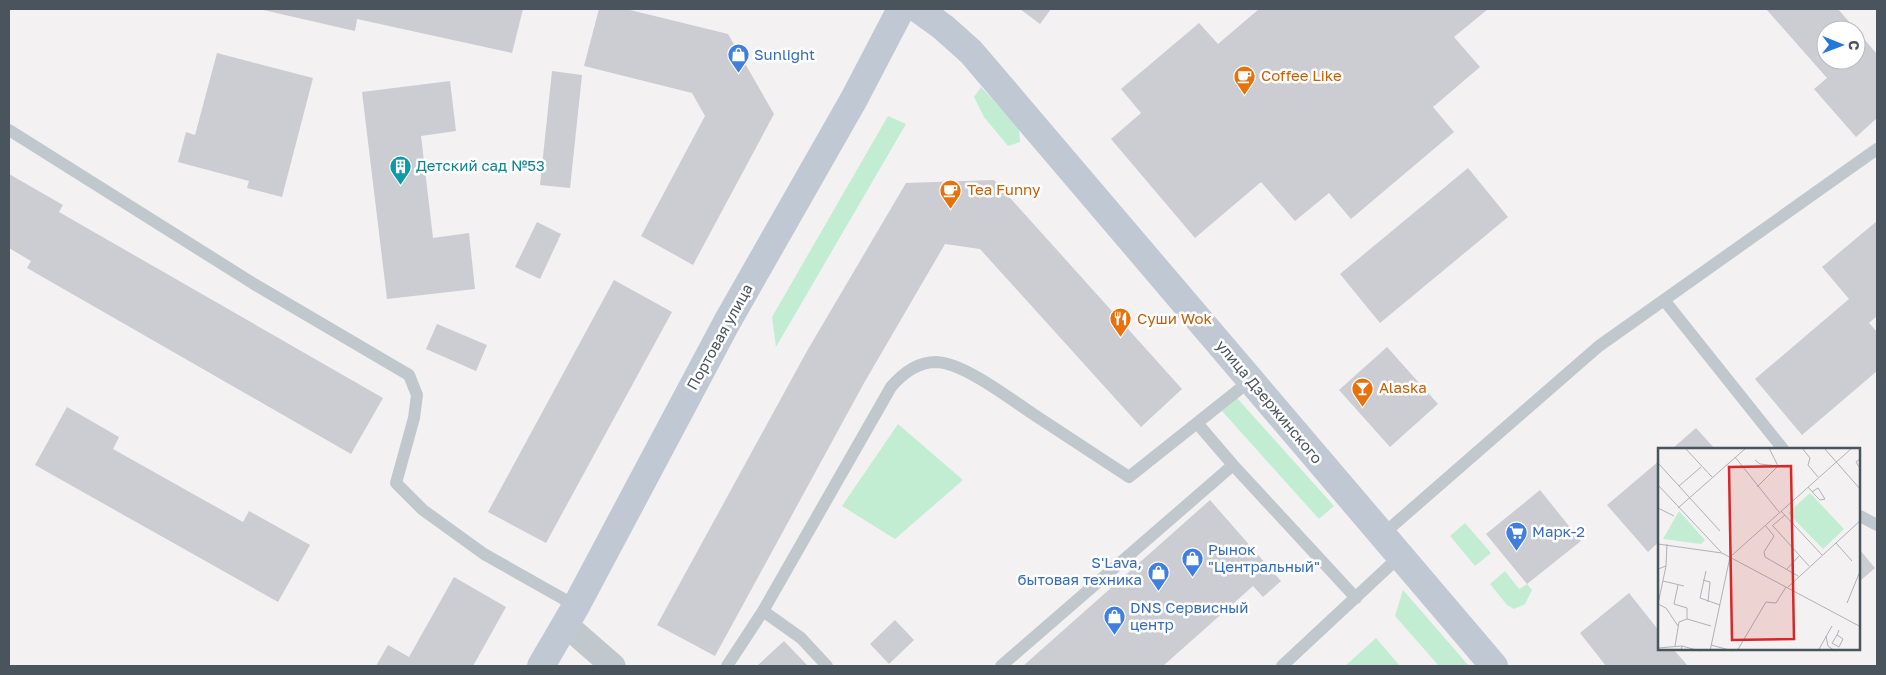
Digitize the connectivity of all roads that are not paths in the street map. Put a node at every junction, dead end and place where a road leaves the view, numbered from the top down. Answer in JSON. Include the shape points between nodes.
{"nodes":[{"id":1,"x":901,"y":9,"type":"edge"},
{"id":2,"x":918,"y":9,"type":"edge"},
{"id":3,"x":9,"y":130,"type":"edge"},
{"id":4,"x":1877,"y":149,"type":"edge"},
{"id":5,"x":1664,"y":300,"type":"junction"},
{"id":6,"x":1250,"y":380,"type":"junction"},
{"id":7,"x":1197,"y":423,"type":"junction"},
{"id":8,"x":1782,"y":448,"type":"edge"},
{"id":9,"x":1233,"y":465,"type":"junction"},
{"id":10,"x":1861,"y":517,"type":"edge"},
{"id":11,"x":1877,"y":525,"type":"edge"},
{"id":12,"x":1382,"y":535,"type":"junction"},
{"id":13,"x":1400,"y":556,"type":"junction"},
{"id":14,"x":1356,"y":598,"type":"junction"},
{"id":15,"x":763,"y":611,"type":"junction"},
{"id":16,"x":571,"y":616,"type":"junction"},
{"id":17,"x":541,"y":666,"type":"edge"},
{"id":18,"x":613,"y":666,"type":"edge"},
{"id":19,"x":727,"y":666,"type":"edge"},
{"id":20,"x":827,"y":666,"type":"edge"},
{"id":21,"x":1001,"y":666,"type":"edge"},
{"id":22,"x":1282,"y":666,"type":"edge"},
{"id":23,"x":1494,"y":666,"type":"edge"}],
"edges":[{"from":1,"to":16,"type":"street","name":"Портовая улица","via":[[854,99],[727,322]]},
{"from":2,"to":6,"type":"street","name":"улица Дзержинского","via":[[971,52]]},
{"from":3,"to":16,"type":"lane","via":[[254,284],[409,375],[417,395],[396,483],[423,510]]},
{"from":4,"to":5,"type":"lane"},
{"from":5,"to":8,"type":"lane"},
{"from":5,"to":12,"type":"lane","via":[[1600,346]]},
{"from":6,"to":7,"type":"lane"},
{"from":6,"to":12,"type":"street","name":"улица Дзержинского"},
{"from":7,"to":9,"type":"lane"},
{"from":7,"to":15,"type":"lane","via":[[1129,477],[953,365],[936,362],[919,365],[901,375],[891,387]]},
{"from":9,"to":14,"type":"lane"},
{"from":9,"to":21,"type":"lane"},
{"from":10,"to":11,"type":"lane"},
{"from":12,"to":13,"type":"street","name":"улица Дзержинского"},
{"from":13,"to":14,"type":"lane"},
{"from":13,"to":23,"type":"street","name":"улица Дзержинского"},
{"from":14,"to":22,"type":"lane"},
{"from":15,"to":19,"type":"lane"},
{"from":15,"to":20,"type":"lane","via":[[801,638]]},
{"from":16,"to":17,"type":"street","name":"Портовая улица"},
{"from":16,"to":18,"type":"street"}]}
